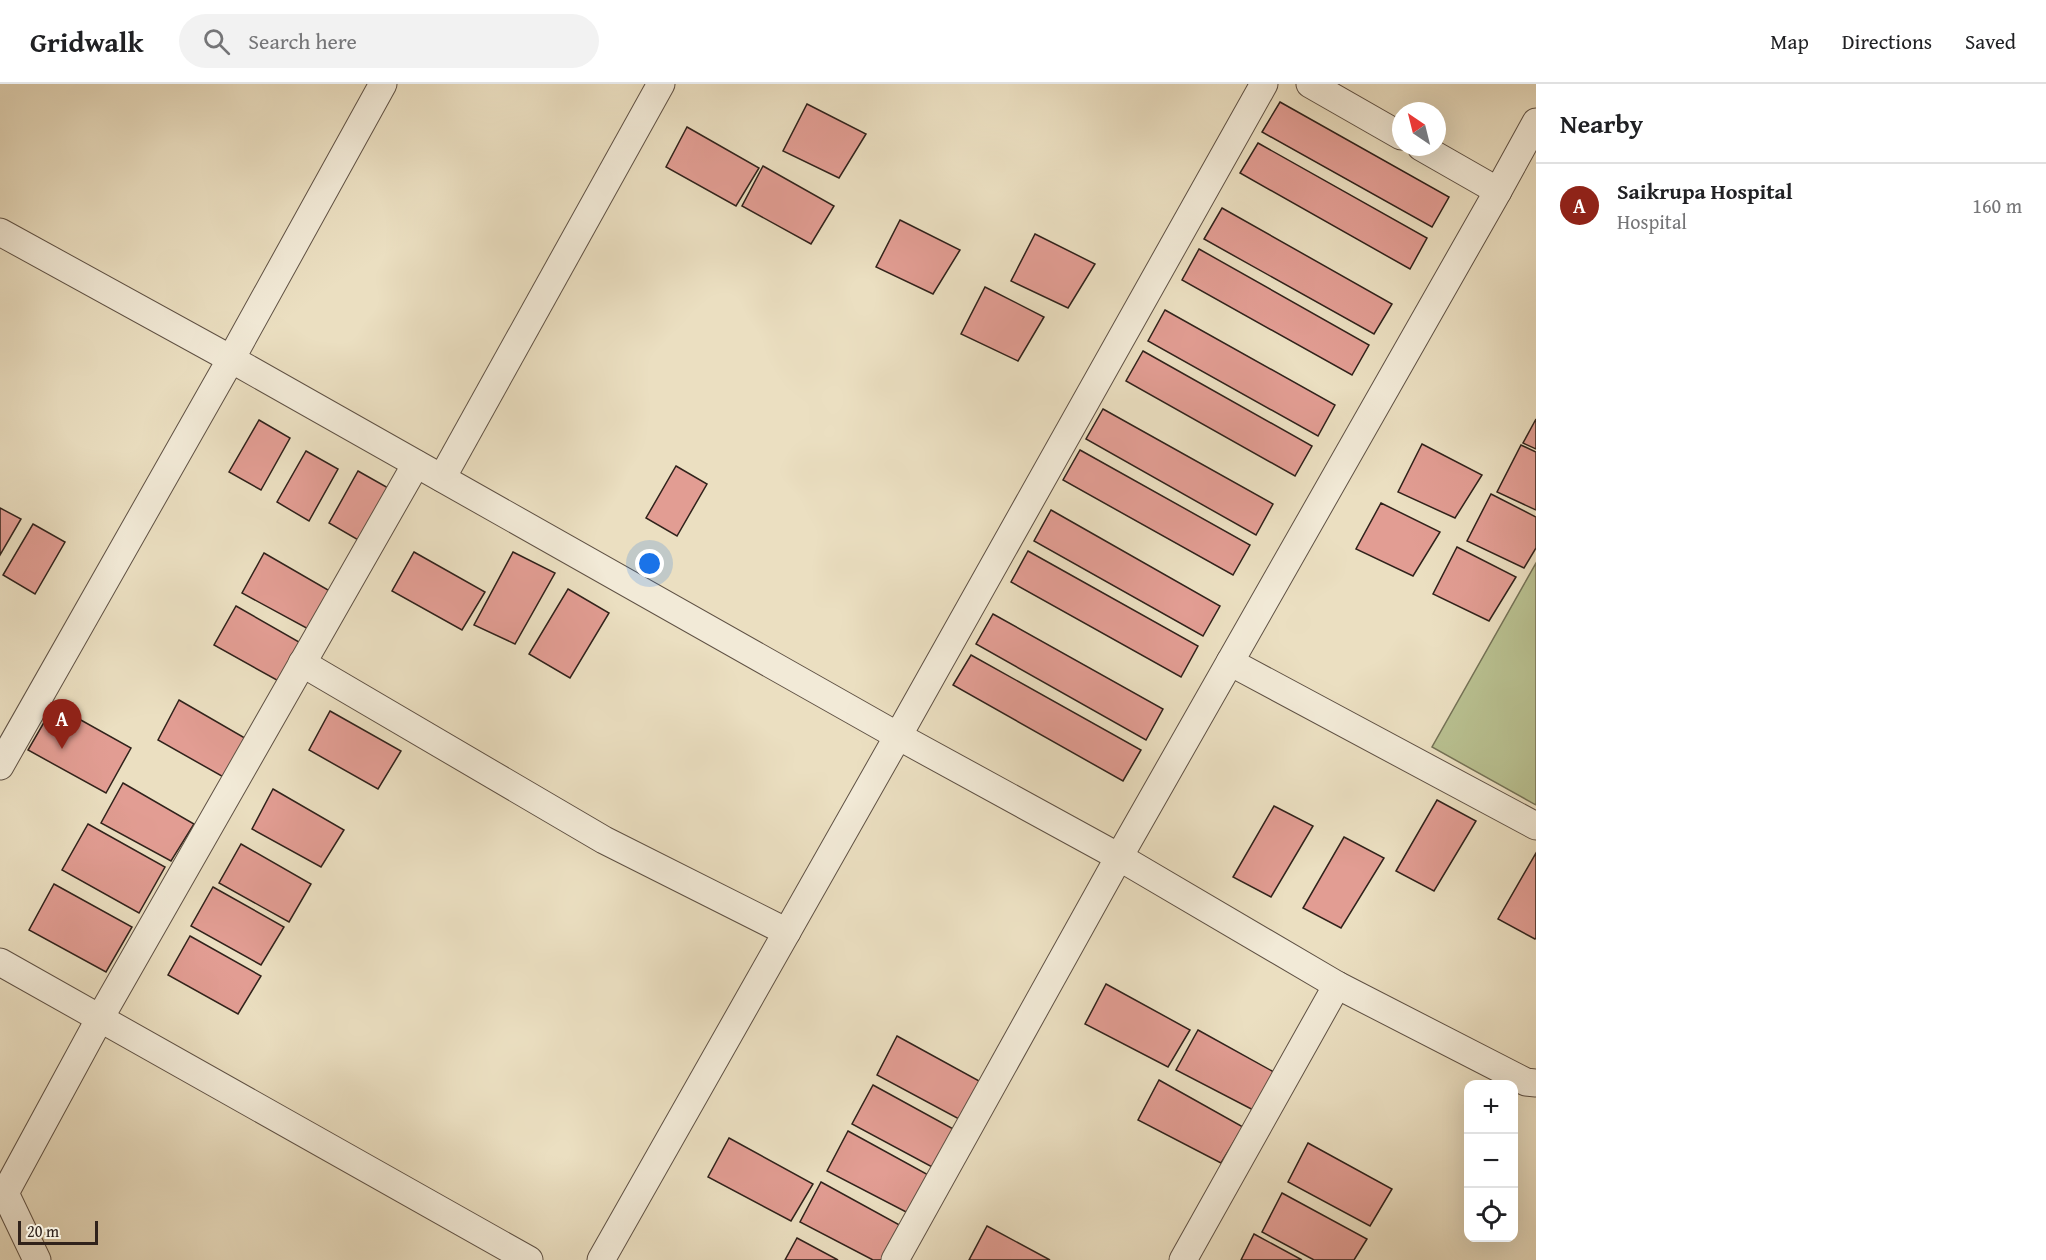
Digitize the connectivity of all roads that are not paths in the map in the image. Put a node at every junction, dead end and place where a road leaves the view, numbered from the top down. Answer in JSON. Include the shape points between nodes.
{"nodes":[{"id":1,"x":382,"y":84,"type":"edge"},
{"id":2,"x":661,"y":84,"type":"edge"},
{"id":3,"x":1264,"y":84,"type":"edge"},
{"id":4,"x":1310,"y":84,"type":"edge"},
{"id":5,"x":1536,"y":122,"type":"edge"},
{"id":6,"x":1392,"y":131,"type":"edge"},
{"id":7,"x":1437,"y":156,"type":"edge"},
{"id":8,"x":1498,"y":191,"type":"junction"},
{"id":9,"x":0,"y":232,"type":"edge"},
{"id":10,"x":231,"y":359,"type":"junction"},
{"id":11,"x":416,"y":464,"type":"junction"},
{"id":12,"x":442,"y":478,"type":"junction"},
{"id":13,"x":1230,"y":662,"type":"junction"},
{"id":14,"x":302,"y":663,"type":"junction"},
{"id":15,"x":898,"y":736,"type":"junction"},
{"id":16,"x":0,"y":766,"type":"edge"},
{"id":17,"x":1536,"y":826,"type":"edge"},
{"id":18,"x":1119,"y":857,"type":"junction"},
{"id":19,"x":787,"y":932,"type":"junction"},
{"id":20,"x":0,"y":962,"type":"edge"},
{"id":21,"x":1337,"y":985,"type":"junction"},
{"id":22,"x":100,"y":1018,"type":"junction"},
{"id":23,"x":1536,"y":1083,"type":"edge"},
{"id":24,"x":38,"y":1260,"type":"edge"},
{"id":25,"x":529,"y":1260,"type":"edge"},
{"id":26,"x":601,"y":1260,"type":"edge"},
{"id":27,"x":895,"y":1260,"type":"edge"},
{"id":28,"x":1183,"y":1260,"type":"edge"}],
"edges":[{"from":1,"to":10,"type":"street"},
{"from":2,"to":12,"type":"street"},
{"from":3,"to":15,"type":"street"},
{"from":4,"to":6,"type":"street"},
{"from":5,"to":8,"type":"street"},
{"from":7,"to":8,"type":"street"},
{"from":8,"to":13,"type":"street"},
{"from":9,"to":10,"type":"street"},
{"from":10,"to":11,"type":"street"},
{"from":10,"to":16,"type":"street"},
{"from":11,"to":12,"type":"street"},
{"from":11,"to":14,"type":"street"},
{"from":12,"to":15,"type":"street"},
{"from":13,"to":17,"type":"street"},
{"from":13,"to":18,"type":"street"},
{"from":14,"to":19,"type":"street","via":[[604,840]]},
{"from":14,"to":22,"type":"street"},
{"from":15,"to":18,"type":"street"},
{"from":15,"to":19,"type":"street"},
{"from":18,"to":21,"type":"street"},
{"from":18,"to":27,"type":"street"},
{"from":19,"to":26,"type":"street"},
{"from":20,"to":22,"type":"street"},
{"from":21,"to":23,"type":"street","via":[[1526,1082]]},
{"from":21,"to":28,"type":"street"},
{"from":22,"to":24,"type":"street","via":[[4,1193]]},
{"from":22,"to":25,"type":"street"}]}
